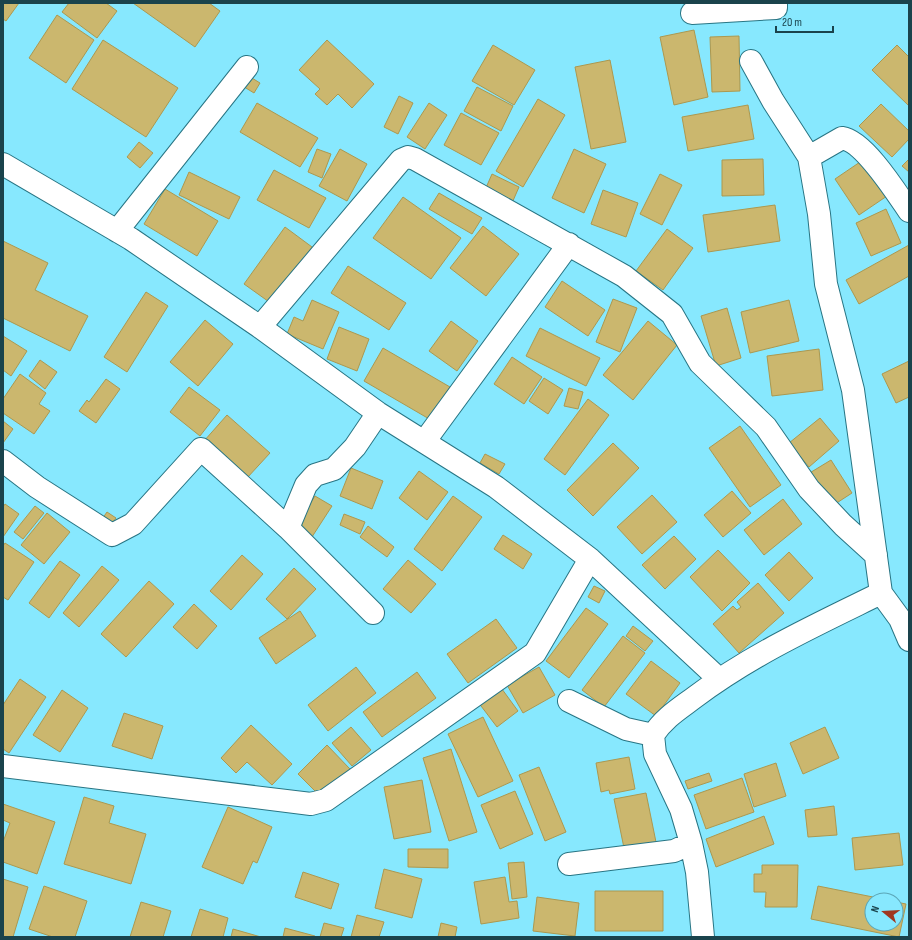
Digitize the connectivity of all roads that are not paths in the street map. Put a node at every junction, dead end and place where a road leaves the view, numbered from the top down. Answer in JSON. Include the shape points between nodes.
{"nodes":[{"id":1,"x":776,"y":3,"type":"edge"},
{"id":2,"x":692,"y":13,"type":"dead end"},
{"id":3,"x":751,"y":61,"type":"dead end"},
{"id":4,"x":247,"y":67,"type":"dead end"},
{"id":5,"x":809,"y":157,"type":"junction"},
{"id":6,"x":3,"y":164,"type":"edge"},
{"id":7,"x":909,"y":211,"type":"edge"},
{"id":8,"x":117,"y":231,"type":"junction"},
{"id":9,"x":569,"y":244,"type":"junction"},
{"id":10,"x":260,"y":327,"type":"junction"},
{"id":11,"x":378,"y":413,"type":"junction"},
{"id":12,"x":424,"y":442,"type":"junction"},
{"id":13,"x":3,"y":461,"type":"edge"},
{"id":14,"x":288,"y":528,"type":"junction"},
{"id":15,"x":876,"y":555,"type":"junction"},
{"id":16,"x":590,"y":559,"type":"junction"},
{"id":17,"x":882,"y":593,"type":"junction"},
{"id":18,"x":372,"y":613,"type":"dead end"},
{"id":19,"x":909,"y":640,"type":"edge"},
{"id":20,"x":719,"y":679,"type":"junction"},
{"id":21,"x":569,"y":701,"type":"dead end"},
{"id":22,"x":653,"y":735,"type":"junction"},
{"id":23,"x":3,"y":766,"type":"edge"},
{"id":24,"x":691,"y":843,"type":"junction"},
{"id":25,"x":569,"y":864,"type":"dead end"},
{"id":26,"x":703,"y":937,"type":"edge"}],
"edges":[{"from":1,"to":2,"type":"street","via":[[776,8]]},
{"from":3,"to":5,"type":"street"},
{"from":4,"to":8,"type":"street"},
{"from":5,"to":7,"type":"street","via":[[842,138],[854,142],[885,174]]},
{"from":5,"to":15,"type":"street","via":[[819,214],[826,284],[853,390]]},
{"from":6,"to":8,"type":"street"},
{"from":8,"to":10,"type":"street"},
{"from":9,"to":10,"type":"street","via":[[408,157],[401,160]]},
{"from":9,"to":12,"type":"street"},
{"from":9,"to":15,"type":"street","via":[[624,276],[672,314],[700,363],[766,427],[809,489]]},
{"from":10,"to":11,"type":"street"},
{"from":11,"to":12,"type":"street"},
{"from":11,"to":14,"type":"street","via":[[355,447],[334,469],[315,475],[306,485]]},
{"from":12,"to":16,"type":"street","via":[[496,487]]},
{"from":13,"to":14,"type":"street","via":[[37,487],[112,535],[133,524],[201,449]]},
{"from":14,"to":18,"type":"street"},
{"from":15,"to":17,"type":"street"},
{"from":16,"to":20,"type":"street"},
{"from":16,"to":23,"type":"street","via":[[535,653],[326,800],[312,804]]},
{"from":17,"to":19,"type":"street","via":[[900,618]]},
{"from":17,"to":20,"type":"street","via":[[802,631]]},
{"from":20,"to":22,"type":"street","via":[[662,721]]},
{"from":21,"to":22,"type":"street","via":[[626,729]]},
{"from":22,"to":24,"type":"street","via":[[655,754],[681,809]]},
{"from":24,"to":25,"type":"street","via":[[674,851]]},
{"from":24,"to":26,"type":"street","via":[[697,872]]}]}
